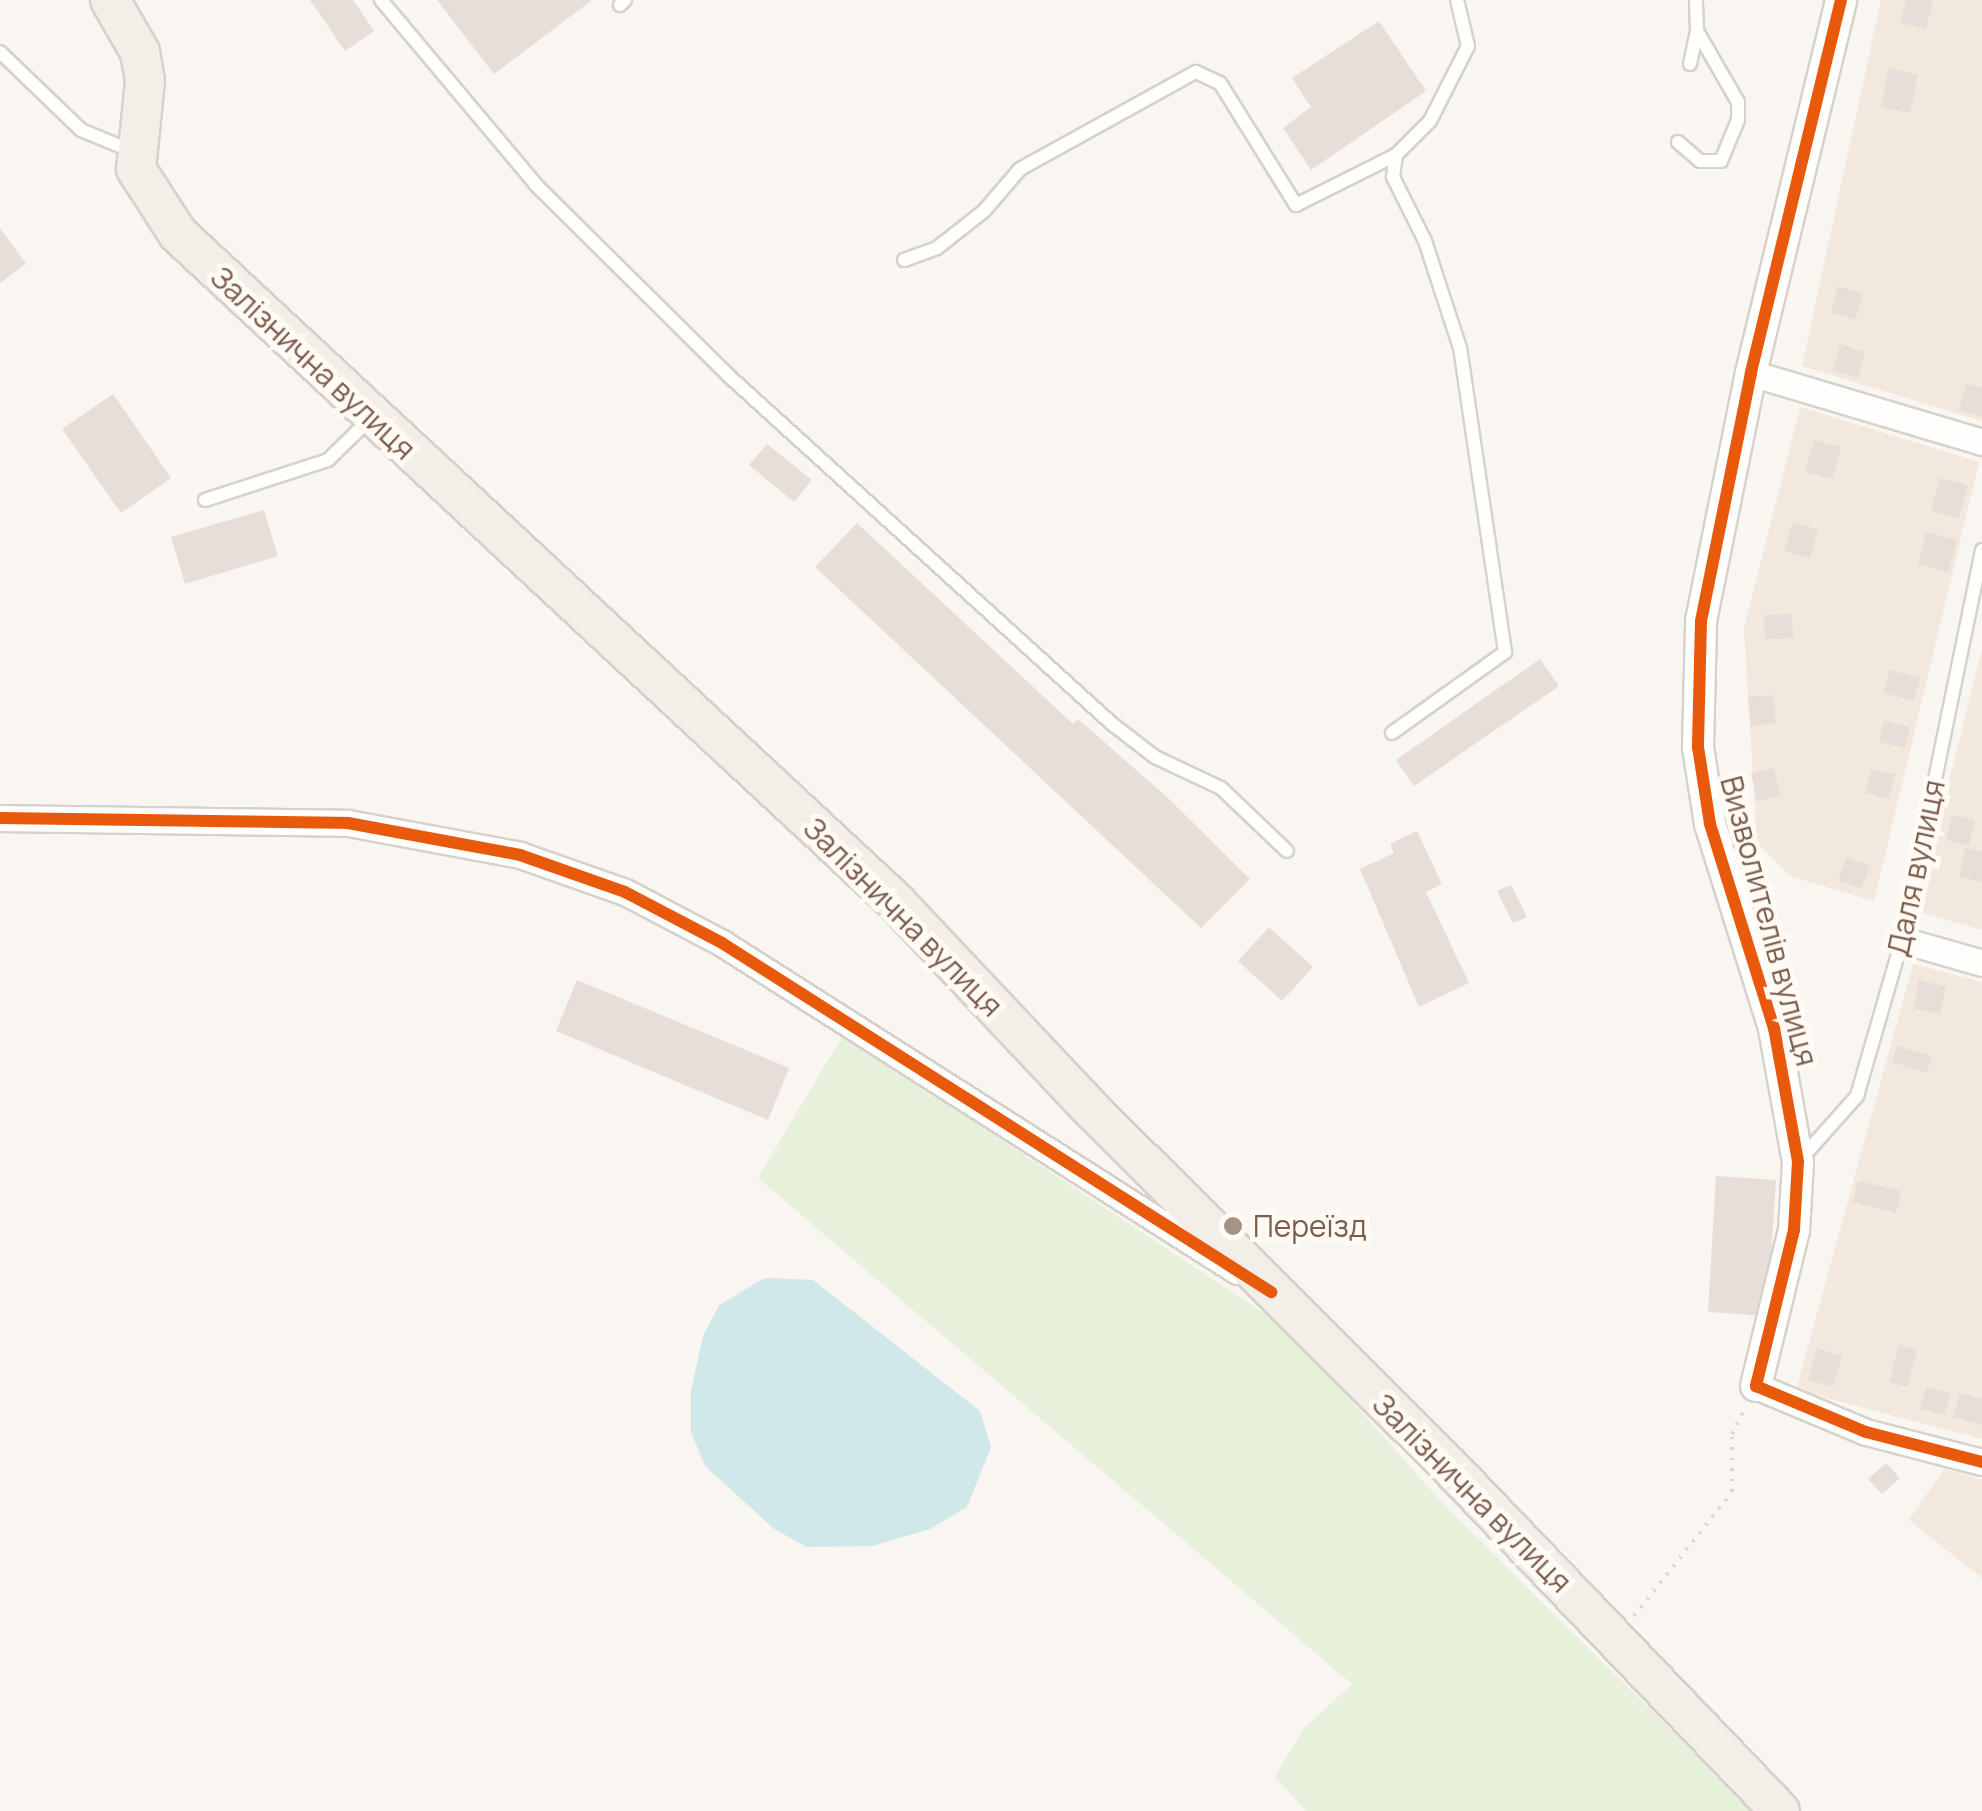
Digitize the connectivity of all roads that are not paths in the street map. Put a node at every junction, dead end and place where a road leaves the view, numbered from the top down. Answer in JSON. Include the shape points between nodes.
{"nodes":[{"id":1,"x":110,"y":0,"type":"edge"},
{"id":2,"x":381,"y":0,"type":"edge"},
{"id":3,"x":1457,"y":0,"type":"edge"},
{"id":4,"x":1696,"y":0,"type":"edge"},
{"id":5,"x":1841,"y":0,"type":"edge"},
{"id":6,"x":1697,"y":31,"type":"junction"},
{"id":7,"x":0,"y":52,"type":"edge"},
{"id":8,"x":1690,"y":64,"type":"dead end"},
{"id":9,"x":1678,"y":142,"type":"dead end"},
{"id":10,"x":135,"y":152,"type":"junction"},
{"id":11,"x":1396,"y":155,"type":"junction"},
{"id":12,"x":904,"y":260,"type":"dead end"},
{"id":13,"x":1751,"y":373,"type":"junction"},
{"id":14,"x":371,"y":418,"type":"junction"},
{"id":15,"x":1982,"y":442,"type":"edge"},
{"id":16,"x":205,"y":500,"type":"dead end"},
{"id":17,"x":1982,"y":550,"type":"edge"},
{"id":18,"x":1392,"y":733,"type":"dead end"},
{"id":19,"x":0,"y":818,"type":"edge"},
{"id":20,"x":1287,"y":851,"type":"dead end"},
{"id":21,"x":1902,"y":940,"type":"junction"},
{"id":22,"x":1982,"y":964,"type":"edge"},
{"id":23,"x":1798,"y":1162,"type":"junction"},
{"id":24,"x":1271,"y":1292,"type":"junction"},
{"id":25,"x":1756,"y":1386,"type":"joint"},
{"id":26,"x":1982,"y":1462,"type":"edge"},
{"id":27,"x":1780,"y":1811,"type":"edge"}],
"edges":[{"from":1,"to":10,"type":"main road","name":"Залізнична вулиця","via":[[140,52],[144,81]]},
{"from":2,"to":20,"type":"lane","via":[[536,184],[730,377],[1112,723],[1155,757],[1220,788]]},
{"from":3,"to":11,"type":"lane","via":[[1468,46],[1430,121]]},
{"from":4,"to":6,"type":"lane"},
{"from":5,"to":13,"type":"street","name":"Визволителів вулиця"},
{"from":6,"to":8,"type":"lane"},
{"from":6,"to":9,"type":"lane","via":[[1738,102],[1738,120],[1721,160],[1700,160]]},
{"from":7,"to":10,"type":"lane","via":[[81,130]]},
{"from":10,"to":14,"type":"main road","name":"Залізнична вулиця","via":[[143,188],[178,234]]},
{"from":11,"to":12,"type":"lane","via":[[1296,205],[1220,83],[1196,72],[1020,169],[953,235]]},
{"from":11,"to":18,"type":"lane","via":[[1393,177],[1425,241],[1460,348],[1505,652]]},
{"from":13,"to":15,"type":"street"},
{"from":13,"to":23,"type":"street","name":"Визволителів вулиця","via":[[1700,621],[1698,747],[1710,824],[1774,1028]]},
{"from":14,"to":16,"type":"lane","via":[[328,460]]},
{"from":14,"to":24,"type":"main road","name":"Залізнична вулиця","via":[[896,902]]},
{"from":17,"to":21,"type":"lane","name":"Даля вулиця"},
{"from":19,"to":24,"type":"street","via":[[348,823],[520,854],[625,892],[722,943]]},
{"from":21,"to":22,"type":"street"},
{"from":21,"to":23,"type":"lane","name":"Даля вулиця","via":[[1858,1096]]},
{"from":23,"to":25,"type":"street","name":"Визволителів вулиця","via":[[1794,1230]]},
{"from":24,"to":27,"type":"main road","name":"Залізнична вулиця"},
{"from":25,"to":26,"type":"street","via":[[1866,1432]]}]}
